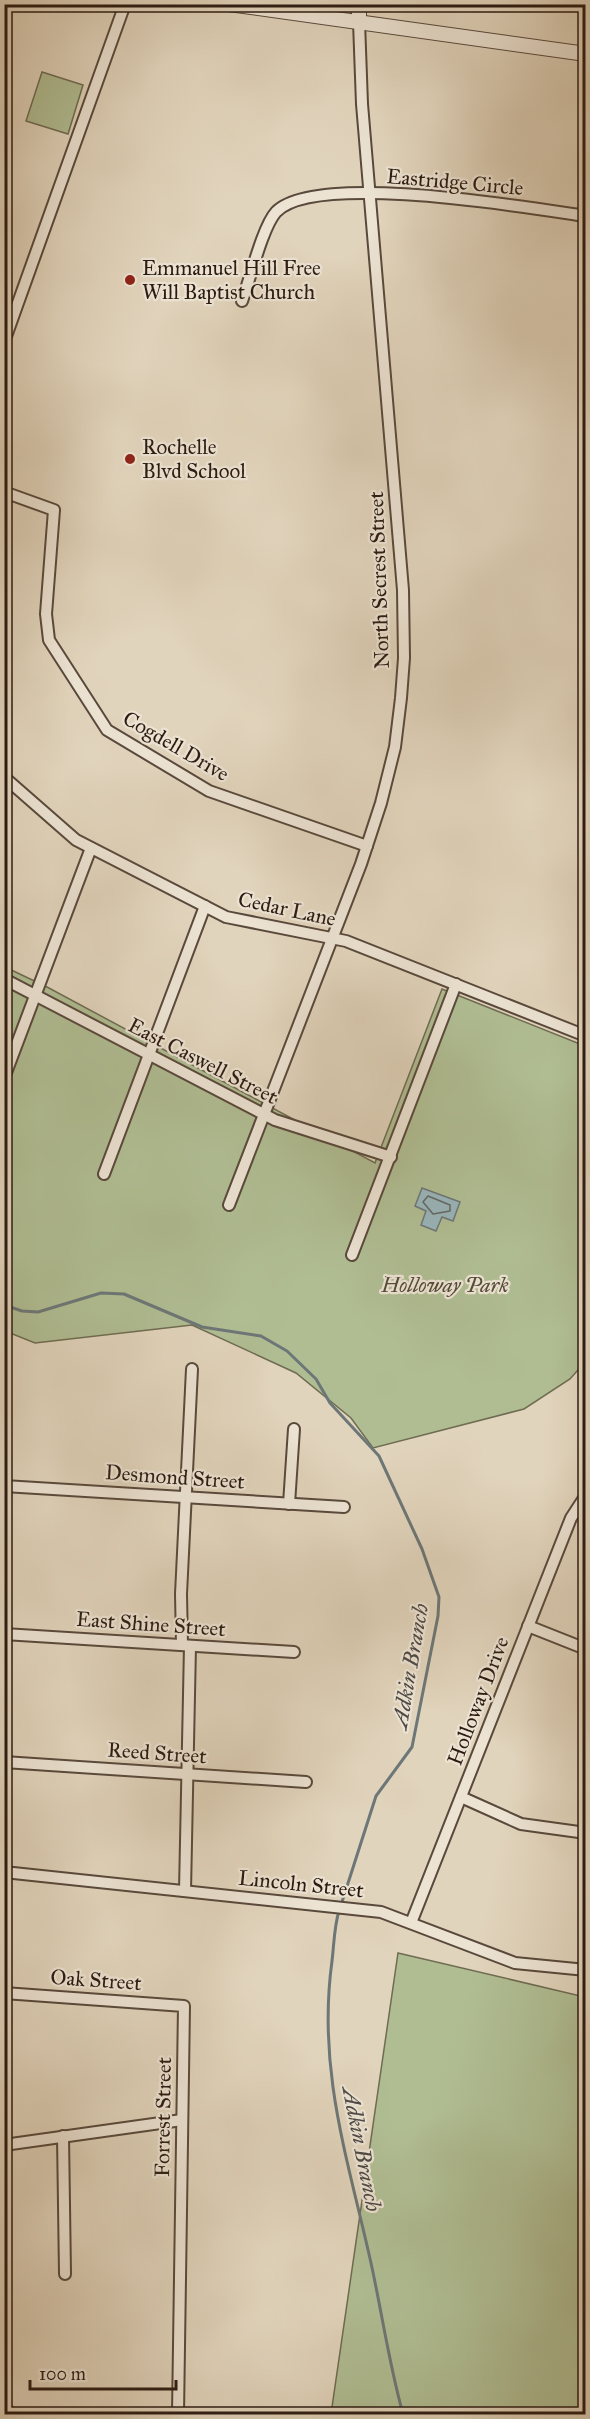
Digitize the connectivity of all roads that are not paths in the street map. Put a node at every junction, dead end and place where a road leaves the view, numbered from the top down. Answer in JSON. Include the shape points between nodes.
{"nodes":[{"id":1,"x":125,"y":4,"type":"edge"},
{"id":2,"x":229,"y":4,"type":"edge"},
{"id":3,"x":359,"y":4,"type":"edge"},
{"id":4,"x":359,"y":22,"type":"junction"},
{"id":5,"x":585,"y":54,"type":"edge"},
{"id":6,"x":370,"y":194,"type":"junction"},
{"id":7,"x":585,"y":216,"type":"edge"},
{"id":8,"x":242,"y":301,"type":"dead end"},
{"id":9,"x":4,"y":342,"type":"edge"},
{"id":10,"x":4,"y":492,"type":"edge"},
{"id":11,"x":4,"y":777,"type":"edge"},
{"id":12,"x":367,"y":846,"type":"junction"},
{"id":13,"x":91,"y":848,"type":"junction"},
{"id":14,"x":205,"y":906,"type":"junction"},
{"id":15,"x":333,"y":939,"type":"junction"},
{"id":16,"x":4,"y":979,"type":"edge"},
{"id":17,"x":456,"y":984,"type":"junction"},
{"id":18,"x":36,"y":995,"type":"junction"},
{"id":19,"x":585,"y":1036,"type":"edge"},
{"id":20,"x":149,"y":1056,"type":"junction"},
{"id":21,"x":4,"y":1078,"type":"edge"},
{"id":22,"x":265,"y":1115,"type":"junction"},
{"id":23,"x":391,"y":1157,"type":"junction"},
{"id":24,"x":104,"y":1174,"type":"dead end"},
{"id":25,"x":230,"y":1205,"type":"dead end"},
{"id":26,"x":352,"y":1255,"type":"dead end"},
{"id":27,"x":192,"y":1369,"type":"dead end"},
{"id":28,"x":294,"y":1429,"type":"dead end"},
{"id":29,"x":4,"y":1486,"type":"edge"},
{"id":30,"x":585,"y":1495,"type":"edge"},
{"id":31,"x":185,"y":1497,"type":"junction"},
{"id":32,"x":289,"y":1504,"type":"junction"},
{"id":33,"x":344,"y":1506,"type":"dead end"},
{"id":34,"x":528,"y":1626,"type":"junction"},
{"id":35,"x":4,"y":1634,"type":"edge"},
{"id":36,"x":186,"y":1645,"type":"junction"},
{"id":37,"x":585,"y":1649,"type":"edge"},
{"id":38,"x":294,"y":1652,"type":"dead end"},
{"id":39,"x":4,"y":1762,"type":"edge"},
{"id":40,"x":186,"y":1774,"type":"junction"},
{"id":41,"x":306,"y":1782,"type":"dead end"},
{"id":42,"x":461,"y":1797,"type":"junction"},
{"id":43,"x":585,"y":1833,"type":"edge"},
{"id":44,"x":4,"y":1872,"type":"edge"},
{"id":45,"x":185,"y":1891,"type":"junction"},
{"id":46,"x":411,"y":1923,"type":"junction"},
{"id":47,"x":585,"y":1970,"type":"edge"},
{"id":48,"x":4,"y":1993,"type":"edge"},
{"id":49,"x":184,"y":2006,"type":"joint"},
{"id":50,"x":182,"y":2121,"type":"junction"},
{"id":51,"x":63,"y":2136,"type":"junction"},
{"id":52,"x":4,"y":2145,"type":"edge"},
{"id":53,"x":65,"y":2274,"type":"dead end"},
{"id":54,"x":4,"y":2406,"type":"edge"},
{"id":55,"x":11,"y":2415,"type":"edge"},
{"id":56,"x":178,"y":2415,"type":"edge"}],
"edges":[{"from":1,"to":9,"type":"street"},
{"from":2,"to":4,"type":"street"},
{"from":3,"to":4,"type":"street"},
{"from":4,"to":5,"type":"street"},
{"from":4,"to":6,"type":"street","name":"North Secrest Street"},
{"from":6,"to":7,"type":"street","name":"Eastridge Circle","via":[[417,194]]},
{"from":6,"to":8,"type":"street","name":"Eastridge Circle","via":[[300,200],[283,206],[270,221]]},
{"from":6,"to":12,"type":"street","name":"North Secrest Street","via":[[400,542],[404,658],[394,747]]},
{"from":10,"to":12,"type":"street","name":"Cogdell Drive","via":[[54,510],[46,614],[49,639],[107,730],[209,791]]},
{"from":11,"to":13,"type":"street","name":"Cedar Lane","via":[[76,840]]},
{"from":12,"to":15,"type":"street","name":"North Secrest Street"},
{"from":13,"to":14,"type":"street","name":"Cedar Lane"},
{"from":13,"to":18,"type":"street"},
{"from":14,"to":15,"type":"street","name":"Cedar Lane","via":[[226,917]]},
{"from":14,"to":20,"type":"street"},
{"from":15,"to":17,"type":"street","name":"Cedar Lane"},
{"from":15,"to":22,"type":"street","name":"North Secrest Street"},
{"from":16,"to":18,"type":"street","name":"East Caswell Street"},
{"from":17,"to":19,"type":"street","name":"Cedar Lane"},
{"from":17,"to":23,"type":"street"},
{"from":18,"to":20,"type":"street","name":"East Caswell Street"},
{"from":18,"to":21,"type":"street"},
{"from":20,"to":22,"type":"street","name":"East Caswell Street"},
{"from":20,"to":24,"type":"street"},
{"from":22,"to":23,"type":"street","name":"East Caswell Street"},
{"from":22,"to":25,"type":"street","name":"North Secrest Street"},
{"from":23,"to":26,"type":"street"},
{"from":27,"to":31,"type":"street"},
{"from":28,"to":32,"type":"street"},
{"from":29,"to":31,"type":"street","name":"Desmond Street"},
{"from":30,"to":34,"type":"street","name":"Holloway Drive","via":[[571,1518]]},
{"from":31,"to":32,"type":"street","name":"Desmond Street"},
{"from":31,"to":36,"type":"street","via":[[181,1594]]},
{"from":32,"to":33,"type":"street","name":"Desmond Street"},
{"from":34,"to":37,"type":"street"},
{"from":34,"to":42,"type":"street","name":"Holloway Drive"},
{"from":35,"to":36,"type":"street","name":"East Shine Street"},
{"from":36,"to":38,"type":"street","name":"East Shine Street"},
{"from":36,"to":40,"type":"street"},
{"from":39,"to":40,"type":"street","name":"Reed Street"},
{"from":40,"to":41,"type":"street","name":"Reed Street"},
{"from":40,"to":45,"type":"street"},
{"from":42,"to":43,"type":"street","via":[[521,1824]]},
{"from":42,"to":46,"type":"street","name":"Holloway Drive"},
{"from":44,"to":45,"type":"street","name":"Lincoln Street"},
{"from":45,"to":46,"type":"street","name":"Lincoln Street","via":[[341,1906],[381,1912]]},
{"from":46,"to":47,"type":"street","name":"Lincoln Street","via":[[515,1963]]},
{"from":48,"to":49,"type":"street","name":"Oak Street"},
{"from":49,"to":50,"type":"street","name":"Forrest Street"},
{"from":50,"to":51,"type":"street"},
{"from":50,"to":56,"type":"street","name":"Forrest Street"},
{"from":51,"to":52,"type":"street"},
{"from":51,"to":53,"type":"street"},
{"from":54,"to":55,"type":"street"}]}
